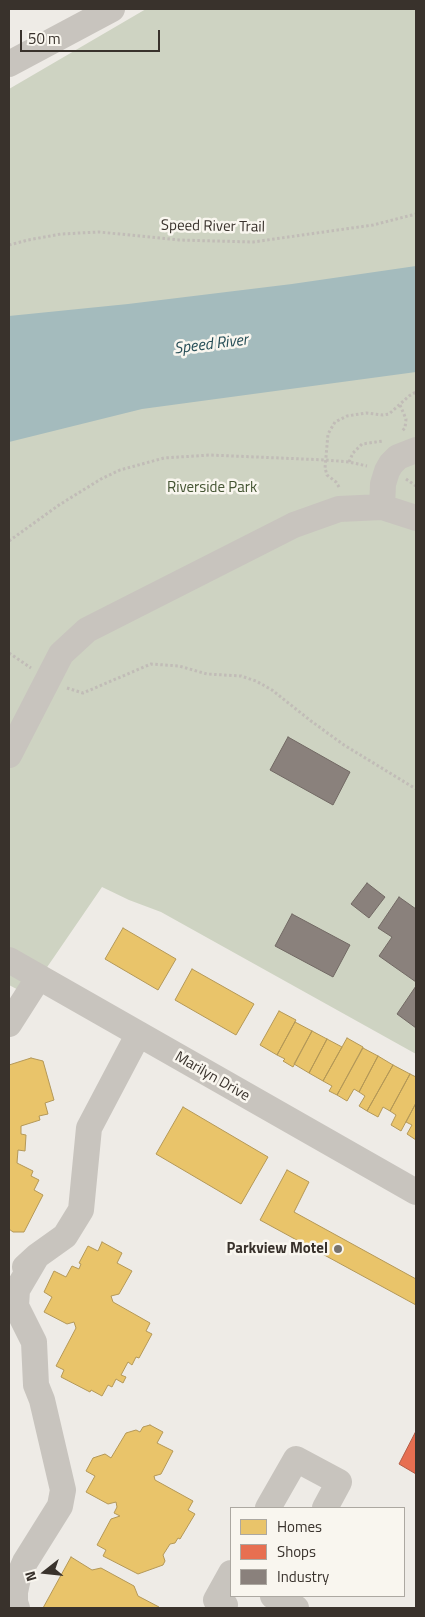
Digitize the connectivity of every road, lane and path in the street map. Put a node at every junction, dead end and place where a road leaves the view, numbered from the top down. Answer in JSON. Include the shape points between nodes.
{"nodes":[{"id":1,"x":112,"y":9,"type":"edge"},
{"id":2,"x":9,"y":64,"type":"edge"},
{"id":3,"x":416,"y":214,"type":"edge"},
{"id":4,"x":9,"y":245,"type":"edge"},
{"id":5,"x":416,"y":392,"type":"edge"},
{"id":6,"x":400,"y":405,"type":"junction"},
{"id":7,"x":389,"y":440,"type":"dead end"},
{"id":8,"x":407,"y":443,"type":"edge"},
{"id":9,"x":326,"y":460,"type":"junction"},
{"id":10,"x":349,"y":462,"type":"junction"},
{"id":11,"x":387,"y":471,"type":"junction"},
{"id":12,"x":416,"y":486,"type":"edge"},
{"id":13,"x":382,"y":507,"type":"junction"},
{"id":14,"x":346,"y":509,"type":"junction"},
{"id":15,"x":416,"y":518,"type":"edge"},
{"id":16,"x":9,"y":541,"type":"edge"},
{"id":17,"x":9,"y":653,"type":"edge"},
{"id":18,"x":49,"y":679,"type":"junction"},
{"id":19,"x":9,"y":754,"type":"edge"},
{"id":20,"x":416,"y":789,"type":"edge"},
{"id":21,"x":9,"y":960,"type":"edge"},
{"id":22,"x":39,"y":977,"type":"junction"},
{"id":23,"x":9,"y":1024,"type":"edge"},
{"id":24,"x":138,"y":1035,"type":"junction"},
{"id":25,"x":416,"y":1192,"type":"edge"},
{"id":26,"x":269,"y":1507,"type":"edge"},
{"id":27,"x":326,"y":1507,"type":"edge"},
{"id":28,"x":230,"y":1575,"type":"edge"},
{"id":29,"x":224,"y":1605,"type":"dead end"},
{"id":30,"x":17,"y":1608,"type":"edge"}],
"edges":[{"from":1,"to":2,"type":"street"},
{"from":3,"to":4,"type":"path","name":"Speed River Trail","via":[[373,225],[253,242],[179,240],[99,232],[61,234]]},
{"from":5,"to":6,"type":"path"},
{"from":6,"to":8,"type":"path","via":[[406,419]]},
{"from":6,"to":9,"type":"path","via":[[389,414],[366,413],[335,422],[328,434]]},
{"from":7,"to":10,"type":"path","via":[[362,444]]},
{"from":8,"to":11,"type":"street"},
{"from":9,"to":10,"type":"path"},
{"from":9,"to":14,"type":"path","via":[[327,475],[339,487]]},
{"from":9,"to":16,"type":"path","via":[[210,455],[146,463],[120,470],[86,487]]},
{"from":10,"to":11,"type":"path"},
{"from":11,"to":12,"type":"path"},
{"from":11,"to":13,"type":"street"},
{"from":13,"to":14,"type":"street"},
{"from":13,"to":15,"type":"street"},
{"from":14,"to":18,"type":"street","via":[[294,525],[87,630],[61,654]]},
{"from":17,"to":18,"type":"path"},
{"from":18,"to":19,"type":"street"},
{"from":18,"to":20,"type":"path","via":[[83,693],[151,664],[241,676],[272,690],[344,745]]},
{"from":21,"to":22,"type":"street","name":"Marilyn Drive"},
{"from":22,"to":23,"type":"street"},
{"from":22,"to":24,"type":"street","name":"Marilyn Drive"},
{"from":24,"to":25,"type":"street","name":"Marilyn Drive"},
{"from":24,"to":30,"type":"street","via":[[89,1128],[81,1210],[65,1236],[29,1264],[17,1290],[16,1306],[34,1342],[36,1385],[63,1490],[60,1506],[18,1578],[15,1592]]},
{"from":26,"to":27,"type":"street","via":[[296,1459],[339,1482]]},
{"from":28,"to":29,"type":"street","via":[[216,1600]]}]}
